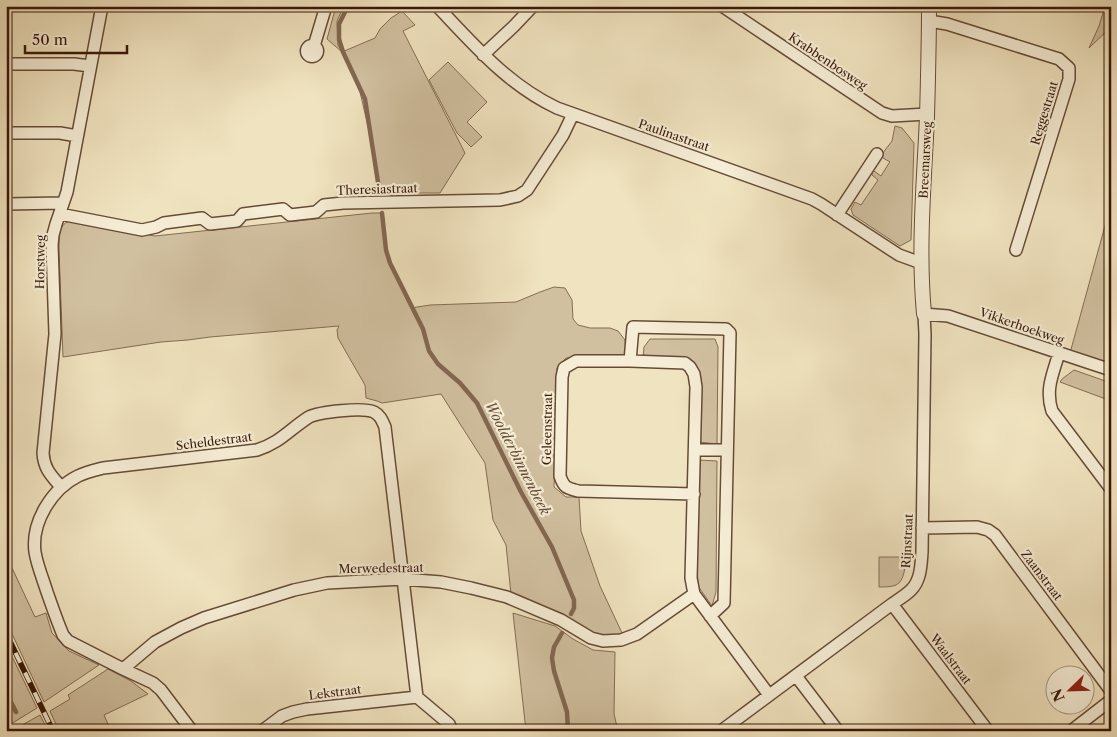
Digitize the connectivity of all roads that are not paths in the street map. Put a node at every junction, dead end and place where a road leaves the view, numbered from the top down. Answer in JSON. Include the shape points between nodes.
{"nodes":[{"id":1,"x":102,"y":6,"type":"edge"},
{"id":2,"x":326,"y":6,"type":"edge"},
{"id":3,"x":437,"y":6,"type":"edge"},
{"id":4,"x":533,"y":6,"type":"edge"},
{"id":5,"x":722,"y":6,"type":"edge"},
{"id":6,"x":929,"y":6,"type":"edge"},
{"id":7,"x":929,"y":21,"type":"junction"},
{"id":8,"x":314,"y":46,"type":"dead end"},
{"id":9,"x":483,"y":55,"type":"junction"},
{"id":10,"x":6,"y":64,"type":"edge"},
{"id":11,"x":90,"y":66,"type":"junction"},
{"id":12,"x":573,"y":114,"type":"junction"},
{"id":13,"x":927,"y":114,"type":"junction"},
{"id":14,"x":6,"y":134,"type":"edge"},
{"id":15,"x":77,"y":136,"type":"junction"},
{"id":16,"x":877,"y":154,"type":"dead end"},
{"id":17,"x":6,"y":204,"type":"edge"},
{"id":18,"x":62,"y":208,"type":"junction"},
{"id":19,"x":837,"y":214,"type":"junction"},
{"id":20,"x":1016,"y":250,"type":"dead end"},
{"id":21,"x":921,"y":263,"type":"junction"},
{"id":22,"x":924,"y":314,"type":"junction"},
{"id":23,"x":1060,"y":354,"type":"junction"},
{"id":24,"x":630,"y":361,"type":"junction"},
{"id":25,"x":1111,"y":370,"type":"edge"},
{"id":26,"x":695,"y":450,"type":"junction"},
{"id":27,"x":727,"y":450,"type":"junction"},
{"id":28,"x":61,"y":487,"type":"junction"},
{"id":29,"x":1111,"y":489,"type":"edge"},
{"id":30,"x":694,"y":494,"type":"junction"},
{"id":31,"x":922,"y":528,"type":"junction"},
{"id":32,"x":403,"y":579,"type":"junction"},
{"id":33,"x":694,"y":594,"type":"junction"},
{"id":34,"x":892,"y":604,"type":"junction"},
{"id":35,"x":710,"y":616,"type":"junction"},
{"id":36,"x":123,"y":670,"type":"junction"},
{"id":37,"x":796,"y":676,"type":"junction"},
{"id":38,"x":1111,"y":691,"type":"edge"},
{"id":39,"x":769,"y":695,"type":"junction"},
{"id":40,"x":417,"y":697,"type":"junction"},
{"id":41,"x":1111,"y":700,"type":"edge"},
{"id":42,"x":192,"y":731,"type":"edge"},
{"id":43,"x":262,"y":731,"type":"edge"},
{"id":44,"x":452,"y":731,"type":"edge"},
{"id":45,"x":721,"y":731,"type":"edge"},
{"id":46,"x":838,"y":731,"type":"edge"},
{"id":47,"x":988,"y":731,"type":"edge"},
{"id":48,"x":1071,"y":731,"type":"edge"}],
"edges":[{"from":1,"to":11,"type":"street","name":"Horstweg"},
{"from":2,"to":8,"type":"street"},
{"from":3,"to":9,"type":"street","name":"Paulinastraat"},
{"from":4,"to":9,"type":"street"},
{"from":5,"to":13,"type":"street","name":"Krabbenbosweg","via":[[882,113],[894,116]]},
{"from":6,"to":7,"type":"street","name":"Breemarsweg"},
{"from":7,"to":13,"type":"street","name":"Breemarsweg"},
{"from":7,"to":20,"type":"street","name":"Reggestraat","via":[[1059,59],[1069,68],[1069,79]]},
{"from":9,"to":12,"type":"street","name":"Paulinastraat","via":[[538,99]]},
{"from":10,"to":11,"type":"street"},
{"from":11,"to":15,"type":"street","name":"Horstweg"},
{"from":12,"to":18,"type":"street","name":"Theresiastraat","via":[[563,135],[526,190],[518,196],[500,200],[343,202],[324,205],[316,212],[290,215],[283,209],[243,214],[237,221],[210,224],[202,218],[164,223],[142,230]]},
{"from":12,"to":19,"type":"street","name":"Paulinastraat","via":[[812,199]]},
{"from":13,"to":21,"type":"street","name":"Breemarsweg"},
{"from":14,"to":15,"type":"street","via":[[60,133]]},
{"from":15,"to":18,"type":"street","name":"Horstweg"},
{"from":16,"to":19,"type":"street"},
{"from":17,"to":18,"type":"street","name":"Theresiastraat"},
{"from":18,"to":28,"type":"street","name":"Horstweg","via":[[52,245],[55,334],[43,453],[48,472]]},
{"from":19,"to":21,"type":"street","name":"Paulinastraat","via":[[899,255]]},
{"from":21,"to":22,"type":"street","name":"Breemarsweg"},
{"from":22,"to":23,"type":"street","name":"Vikkerhoekweg","via":[[948,316]]},
{"from":22,"to":31,"type":"street","name":"Rijnstraat"},
{"from":23,"to":25,"type":"street","name":"Vikkerhoekweg"},
{"from":23,"to":29,"type":"street","via":[[1049,390],[1052,411]]},
{"from":24,"to":26,"type":"street","name":"Geleenstraat","via":[[685,363],[690,367],[696,387]]},
{"from":24,"to":27,"type":"street","via":[[633,327],[726,329],[730,333]]},
{"from":24,"to":30,"type":"street","name":"Geleenstraat","via":[[576,361],[564,368],[560,476],[563,484],[578,491]]},
{"from":26,"to":27,"type":"street"},
{"from":26,"to":30,"type":"street","name":"Geleenstraat"},
{"from":27,"to":35,"type":"street","via":[[724,603]]},
{"from":28,"to":32,"type":"street","name":"Scheldestraat","via":[[77,476],[103,468],[258,450],[274,443],[310,417],[365,409],[382,418],[385,427]]},
{"from":28,"to":36,"type":"street","name":"Scheldestraat","via":[[49,502],[36,533],[35,550],[44,583],[59,626],[68,641]]},
{"from":30,"to":33,"type":"street","name":"Geleenstraat"},
{"from":31,"to":34,"type":"street","name":"Rijnstraat","via":[[920,574],[912,589]]},
{"from":31,"to":38,"type":"street","name":"Zaanstraat","via":[[977,527],[995,535]]},
{"from":32,"to":33,"type":"street","name":"Merwedestraat","via":[[441,582],[507,597],[603,641],[637,634]]},
{"from":32,"to":36,"type":"street","name":"Merwedestraat","via":[[327,582],[204,618],[155,642]]},
{"from":32,"to":40,"type":"street","name":"Scheldestraat"},
{"from":33,"to":35,"type":"street"},
{"from":34,"to":37,"type":"street","name":"Rijnstraat"},
{"from":34,"to":47,"type":"street","name":"Waalstraat"},
{"from":35,"to":39,"type":"street"},
{"from":36,"to":42,"type":"street","via":[[161,690]]},
{"from":37,"to":39,"type":"street","name":"Rijnstraat"},
{"from":37,"to":46,"type":"street"},
{"from":39,"to":45,"type":"street","name":"Rijnstraat"},
{"from":40,"to":43,"type":"street","name":"Lekstraat","via":[[293,712]]},
{"from":40,"to":44,"type":"street","via":[[449,724]]},
{"from":41,"to":48,"type":"street"}]}
